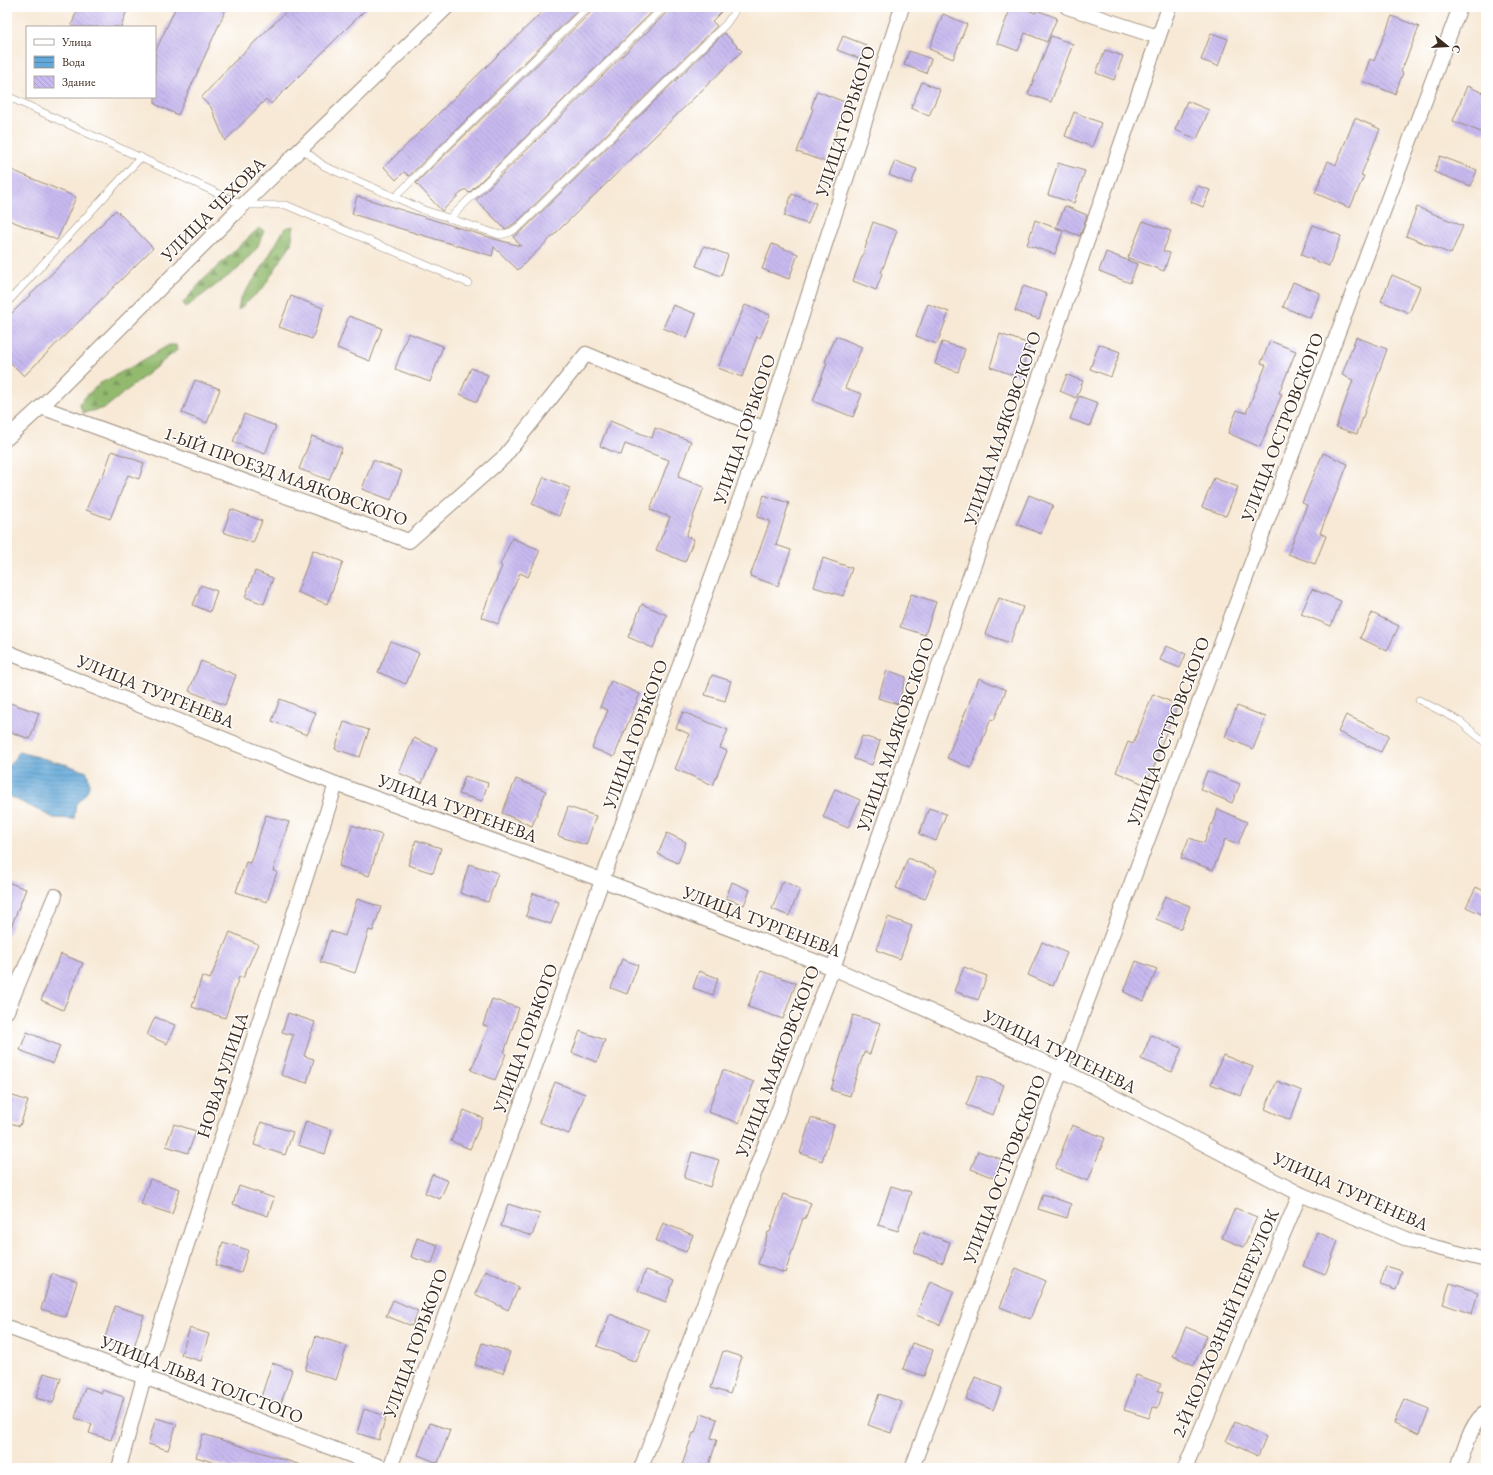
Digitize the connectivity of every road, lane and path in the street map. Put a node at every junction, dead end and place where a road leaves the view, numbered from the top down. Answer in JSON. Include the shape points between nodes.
{"nodes":[{"id":1,"x":447,"y":7,"type":"edge"},
{"id":2,"x":588,"y":7,"type":"edge"},
{"id":3,"x":664,"y":7,"type":"edge"},
{"id":4,"x":736,"y":7,"type":"edge"},
{"id":5,"x":902,"y":7,"type":"edge"},
{"id":6,"x":1068,"y":7,"type":"edge"},
{"id":7,"x":1169,"y":7,"type":"edge"},
{"id":8,"x":1460,"y":7,"type":"edge"},
{"id":9,"x":1158,"y":37,"type":"junction"},
{"id":10,"x":7,"y":96,"type":"edge"},
{"id":11,"x":301,"y":148,"type":"junction"},
{"id":12,"x":141,"y":157,"type":"junction"},
{"id":13,"x":395,"y":197,"type":"junction"},
{"id":14,"x":243,"y":205,"type":"junction"},
{"id":15,"x":449,"y":218,"type":"junction"},
{"id":16,"x":468,"y":284,"type":"dead end"},
{"id":17,"x":7,"y":303,"type":"edge"},
{"id":18,"x":41,"y":407,"type":"junction"},
{"id":19,"x":765,"y":429,"type":"junction"},
{"id":20,"x":7,"y":438,"type":"edge"},
{"id":21,"x":7,"y":652,"type":"edge"},
{"id":22,"x":1419,"y":700,"type":"dead end"},
{"id":23,"x":1486,"y":743,"type":"edge"},
{"id":24,"x":336,"y":784,"type":"junction"},
{"id":25,"x":602,"y":880,"type":"junction"},
{"id":26,"x":56,"y":896,"type":"dead end"},
{"id":27,"x":833,"y":968,"type":"junction"},
{"id":28,"x":7,"y":1011,"type":"edge"},
{"id":29,"x":1062,"y":1070,"type":"junction"},
{"id":30,"x":1300,"y":1194,"type":"junction"},
{"id":31,"x":1486,"y":1260,"type":"edge"},
{"id":32,"x":7,"y":1327,"type":"edge"},
{"id":33,"x":144,"y":1377,"type":"junction"},
{"id":34,"x":1486,"y":1413,"type":"edge"},
{"id":35,"x":119,"y":1468,"type":"edge"},
{"id":36,"x":384,"y":1468,"type":"edge"},
{"id":37,"x":390,"y":1468,"type":"edge"},
{"id":38,"x":641,"y":1468,"type":"edge"},
{"id":39,"x":912,"y":1468,"type":"edge"},
{"id":40,"x":1185,"y":1468,"type":"edge"},
{"id":41,"x":1458,"y":1468,"type":"edge"}],
"edges":[{"from":1,"to":11,"type":"street","name":"УЛИЦА ЧЕХОВА"},
{"from":2,"to":13,"type":"lane"},
{"from":3,"to":15,"type":"lane"},
{"from":4,"to":15,"type":"lane","via":[[726,24],[521,225],[511,232],[500,235]]},
{"from":5,"to":19,"type":"street","name":"УЛИЦА ГОРЬКОГО"},
{"from":6,"to":9,"type":"street"},
{"from":7,"to":9,"type":"street","name":"УЛИЦА МАЯКОВСКОГО"},
{"from":8,"to":29,"type":"street","name":"УЛИЦА ОСТРОВСКОГО"},
{"from":9,"to":27,"type":"street","name":"УЛИЦА МАЯКОВСКОГО"},
{"from":10,"to":12,"type":"lane"},
{"from":11,"to":13,"type":"lane","via":[[324,166]]},
{"from":11,"to":14,"type":"street","name":"УЛИЦА ЧЕХОВА"},
{"from":12,"to":14,"type":"lane"},
{"from":12,"to":17,"type":"lane"},
{"from":13,"to":15,"type":"lane"},
{"from":14,"to":16,"type":"lane","via":[[286,205]]},
{"from":14,"to":18,"type":"street","name":"УЛИЦА ЧЕХОВА"},
{"from":18,"to":19,"type":"street","name":"1-ЫЙ ПРОЕЗД МАЯКОВСКОГО","via":[[410,541],[504,457],[586,354]]},
{"from":18,"to":20,"type":"street","name":"УЛИЦА ЧЕХОВА"},
{"from":19,"to":25,"type":"street","name":"УЛИЦА ГОРЬКОГО"},
{"from":21,"to":24,"type":"street","name":"УЛИЦА ТУРГЕНЕВА"},
{"from":22,"to":23,"type":"lane","via":[[1458,720]]},
{"from":24,"to":25,"type":"street","name":"УЛИЦА ТУРГЕНЕВА"},
{"from":24,"to":33,"type":"street","name":"НОВАЯ УЛИЦА"},
{"from":25,"to":27,"type":"street","name":"УЛИЦА ТУРГЕНЕВА"},
{"from":25,"to":37,"type":"street","name":"УЛИЦА ГОРЬКОГО"},
{"from":26,"to":28,"type":"street"},
{"from":27,"to":29,"type":"street","name":"УЛИЦА ТУРГЕНЕВА"},
{"from":27,"to":38,"type":"street","name":"УЛИЦА МАЯКОВСКОГО"},
{"from":29,"to":30,"type":"street","name":"УЛИЦА ТУРГЕНЕВА"},
{"from":29,"to":39,"type":"street","name":"УЛИЦА ОСТРОВСКОГО"},
{"from":30,"to":31,"type":"street","name":"УЛИЦА ТУРГЕНЕВА","via":[[1414,1242]]},
{"from":30,"to":40,"type":"street","name":"2-Й КОЛХОЗНЫЙ ПЕРЕУЛОК"},
{"from":32,"to":33,"type":"street","name":"УЛИЦА ЛЬВА ТОЛСТОГО"},
{"from":33,"to":35,"type":"street","name":"НОВАЯ УЛИЦА"},
{"from":33,"to":36,"type":"street","name":"УЛИЦА ЛЬВА ТОЛСТОГО"},
{"from":34,"to":41,"type":"street","via":[[1482,1414],[1471,1431]]}]}
